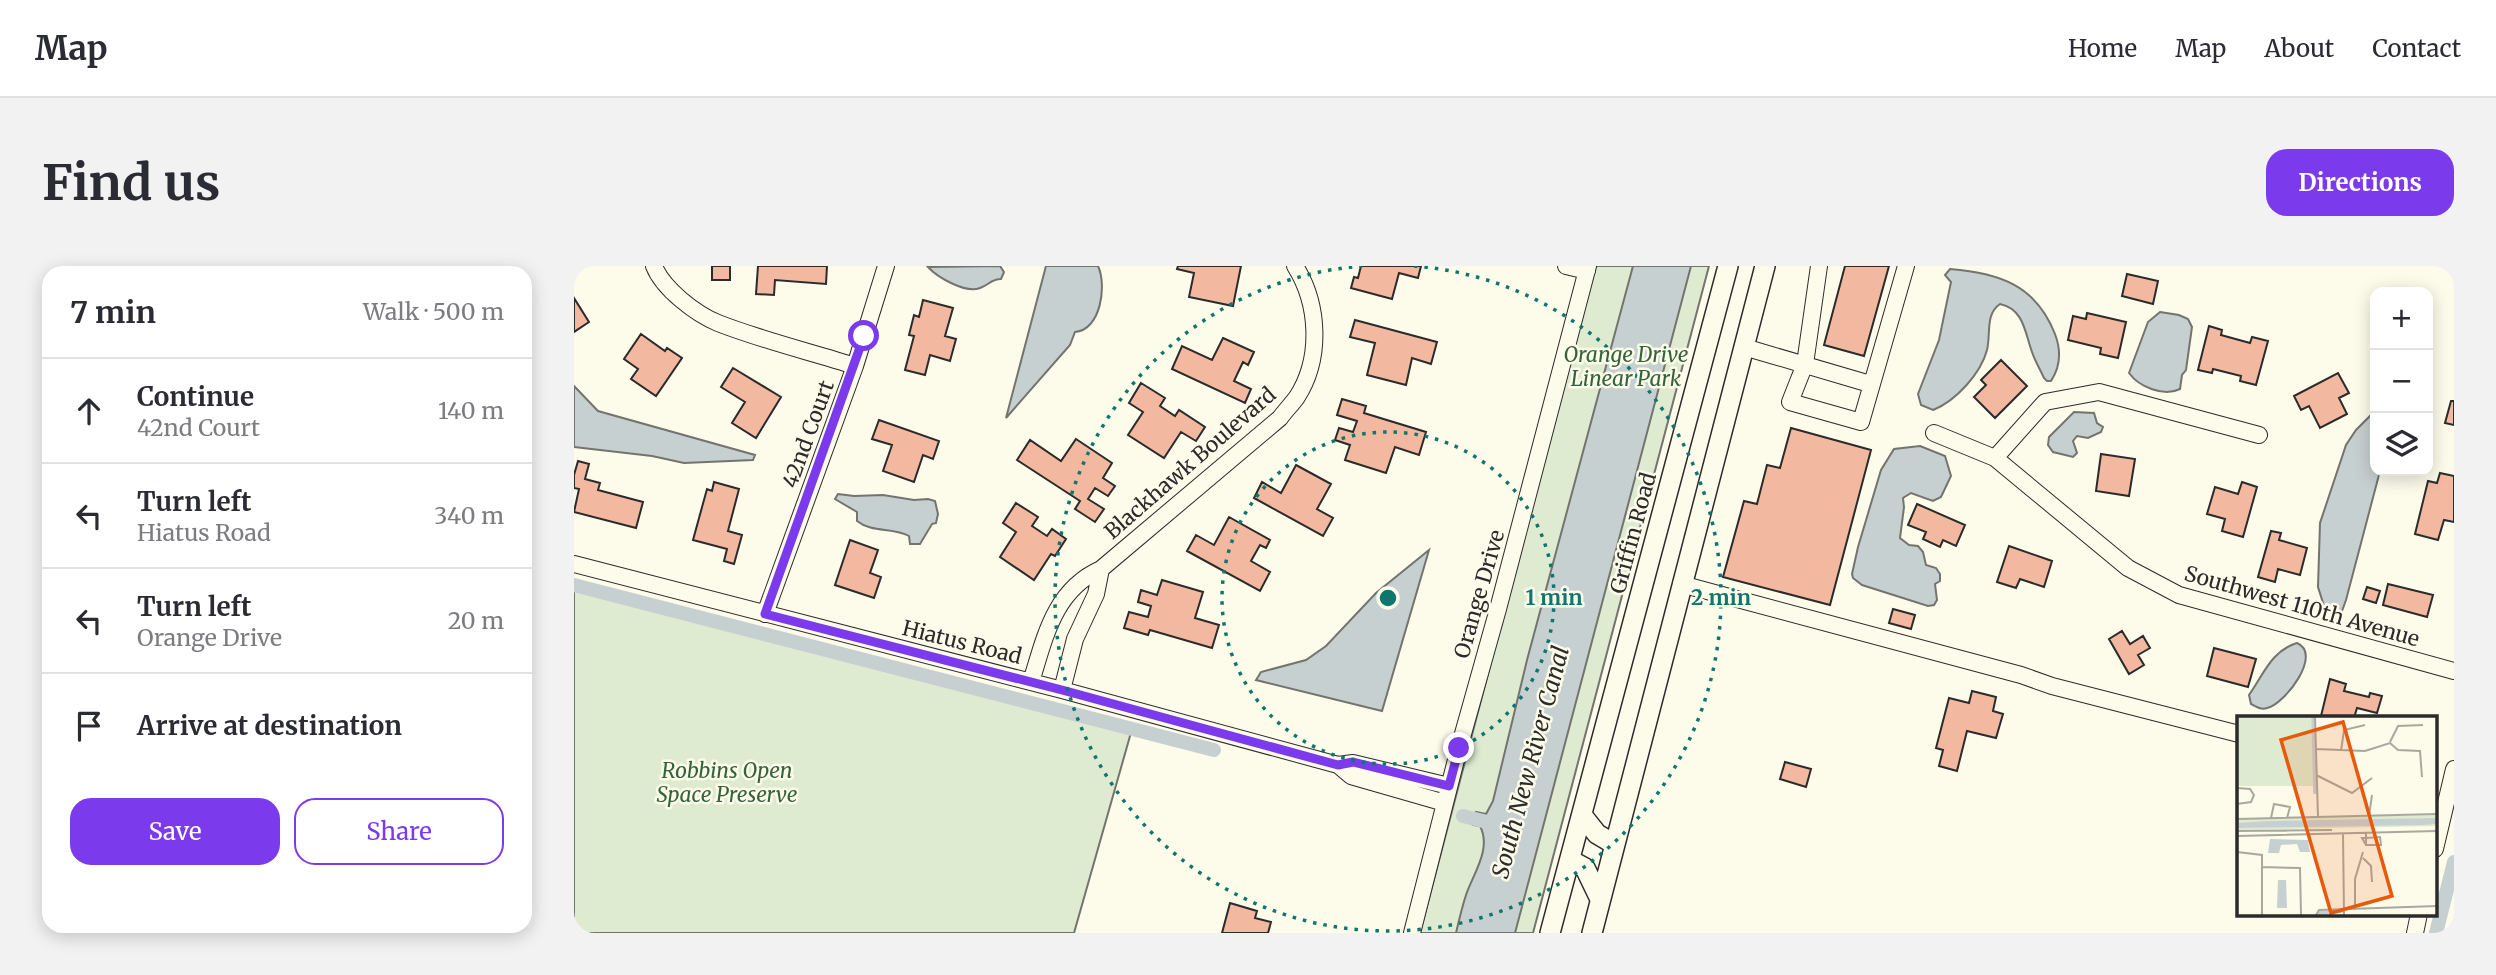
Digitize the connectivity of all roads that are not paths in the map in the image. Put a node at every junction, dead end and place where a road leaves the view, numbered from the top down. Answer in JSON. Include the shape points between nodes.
{"nodes":[{"id":1,"x":886,"y":266,"type":"edge"},
{"id":2,"x":1295,"y":266,"type":"edge"},
{"id":3,"x":1566,"y":266,"type":"edge"},
{"id":4,"x":1728,"y":266,"type":"edge"},
{"id":5,"x":1765,"y":266,"type":"edge"},
{"id":6,"x":1819,"y":266,"type":"edge"},
{"id":7,"x":1906,"y":266,"type":"edge"},
{"id":8,"x":1587,"y":268,"type":"edge"},
{"id":9,"x":655,"y":269,"type":"edge"},
{"id":10,"x":1744,"y":347,"type":"junction"},
{"id":11,"x":1805,"y":363,"type":"junction"},
{"id":12,"x":855,"y":366,"type":"junction"},
{"id":13,"x":1870,"y":384,"type":"junction"},
{"id":14,"x":1934,"y":433,"type":"dead end"},
{"id":15,"x":2259,"y":435,"type":"dead end"},
{"id":16,"x":1995,"y":458,"type":"junction"},
{"id":17,"x":574,"y":564,"type":"edge"},
{"id":18,"x":1101,"y":569,"type":"junction"},
{"id":19,"x":1681,"y":584,"type":"junction"},
{"id":20,"x":765,"y":614,"type":"junction"},
{"id":21,"x":2454,"y":671,"type":"edge"},
{"id":22,"x":1031,"y":682,"type":"junction"},
{"id":23,"x":1062,"y":690,"type":"junction"},
{"id":24,"x":2237,"y":733,"type":"edge"},
{"id":25,"x":1338,"y":765,"type":"junction"},
{"id":26,"x":2454,"y":769,"type":"edge"},
{"id":27,"x":1449,"y":786,"type":"junction"},
{"id":28,"x":2446,"y":790,"type":"edge"},
{"id":29,"x":1445,"y":803,"type":"junction"},
{"id":30,"x":1582,"y":815,"type":"junction"},
{"id":31,"x":1614,"y":844,"type":"junction"},
{"id":32,"x":2436,"y":844,"type":"edge"},
{"id":33,"x":1570,"y":860,"type":"junction"},
{"id":34,"x":1600,"y":899,"type":"junction"},
{"id":35,"x":1412,"y":933,"type":"edge"},
{"id":36,"x":1550,"y":933,"type":"edge"},
{"id":37,"x":1592,"y":933,"type":"edge"}],
"edges":[{"from":1,"to":12,"type":"street","name":"42nd Court"},
{"from":2,"to":18,"type":"street","name":"Blackhawk Boulevard","via":[[1315,321],[1308,373],[1298,396],[1280,418]]},
{"from":3,"to":8,"type":"street"},
{"from":4,"to":30,"type":"main road","name":"Griffin Road"},
{"from":5,"to":10,"type":"main road"},
{"from":6,"to":11,"type":"street"},
{"from":7,"to":13,"type":"street"},
{"from":8,"to":27,"type":"street","name":"Orange Drive"},
{"from":9,"to":12,"type":"street","via":[[678,298],[717,323]]},
{"from":10,"to":11,"type":"street"},
{"from":10,"to":19,"type":"main road"},
{"from":11,"to":13,"type":"street"},
{"from":11,"to":13,"type":"street","via":[[1790,402],[1861,422]]},
{"from":12,"to":20,"type":"street","name":"42nd Court"},
{"from":14,"to":16,"type":"street","name":"Southwest 110th Avenue"},
{"from":15,"to":16,"type":"street","via":[[2099,392],[2045,402]]},
{"from":16,"to":21,"type":"street","name":"Southwest 110th Avenue","via":[[2128,568],[2179,595]]},
{"from":17,"to":20,"type":"street","name":"Hiatus Road"},
{"from":18,"to":22,"type":"street","name":"Blackhawk Boulevard","via":[[1073,585],[1060,604]]},
{"from":18,"to":23,"type":"street","name":"Blackhawk Boulevard"},
{"from":19,"to":24,"type":"street"},
{"from":19,"to":31,"type":"main road"},
{"from":20,"to":22,"type":"street","name":"Hiatus Road"},
{"from":22,"to":23,"type":"street","name":"Hiatus Road"},
{"from":23,"to":25,"type":"street","name":"Hiatus Road"},
{"from":25,"to":27,"type":"street","name":"Hiatus Road","via":[[1353,762]]},
{"from":25,"to":29,"type":"street","name":"Hiatus Road","via":[[1351,776]]},
{"from":26,"to":28,"type":"street"},
{"from":27,"to":29,"type":"street","name":"Orange Drive"},
{"from":28,"to":32,"type":"street"},
{"from":29,"to":35,"type":"street","name":"Orange Drive"},
{"from":30,"to":31,"type":"main road","via":[[1597,834]]},
{"from":30,"to":33,"type":"main road","name":"Griffin Road"},
{"from":31,"to":34,"type":"main road"},
{"from":33,"to":34,"type":"main road","via":[[1585,868]]},
{"from":33,"to":36,"type":"main road","name":"Griffin Road"},
{"from":34,"to":37,"type":"main road"}]}
